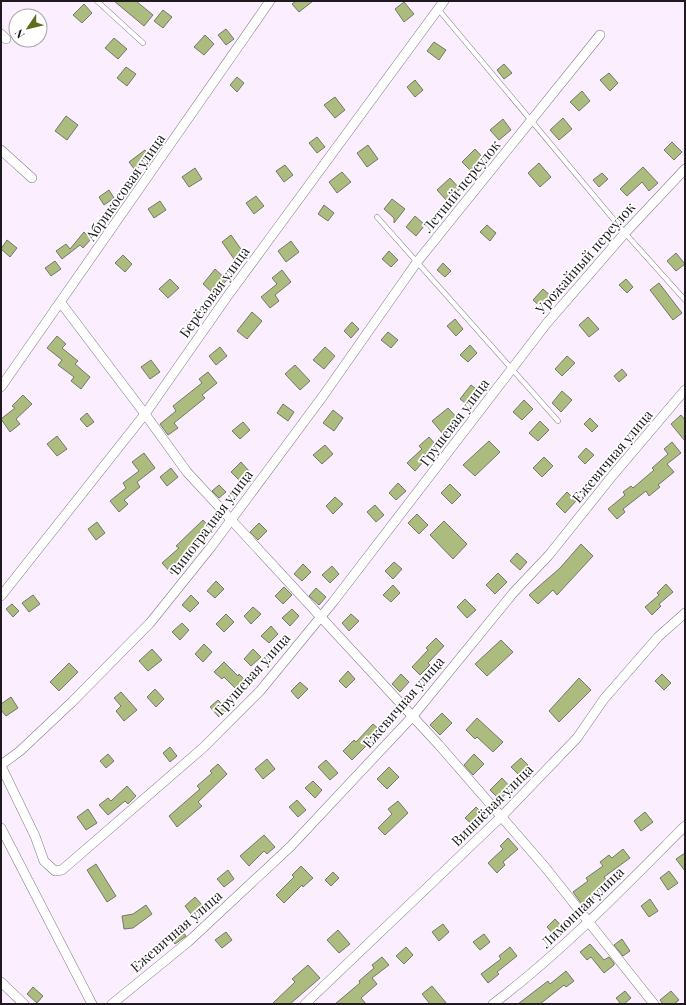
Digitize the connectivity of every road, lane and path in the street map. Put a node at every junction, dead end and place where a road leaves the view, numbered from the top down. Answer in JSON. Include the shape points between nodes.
{"nodes":[{"id":1,"x":97,"y":1,"type":"edge"},
{"id":2,"x":270,"y":1,"type":"edge"},
{"id":3,"x":444,"y":1,"type":"edge"},
{"id":4,"x":438,"y":10,"type":"junction"},
{"id":5,"x":600,"y":35,"type":"dead end"},
{"id":6,"x":143,"y":43,"type":"dead end"},
{"id":7,"x":531,"y":120,"type":"junction"},
{"id":8,"x":1,"y":150,"type":"edge"},
{"id":9,"x":685,"y":169,"type":"edge"},
{"id":10,"x":32,"y":178,"type":"dead end"},
{"id":11,"x":377,"y":217,"type":"dead end"},
{"id":12,"x":625,"y":233,"type":"junction"},
{"id":13,"x":415,"y":266,"type":"junction"},
{"id":14,"x":685,"y":300,"type":"edge"},
{"id":15,"x":61,"y":303,"type":"junction"},
{"id":16,"x":512,"y":370,"type":"junction"},
{"id":17,"x":1,"y":387,"type":"edge"},
{"id":18,"x":685,"y":390,"type":"edge"},
{"id":19,"x":145,"y":414,"type":"junction"},
{"id":20,"x":558,"y":421,"type":"dead end"},
{"id":21,"x":230,"y":519,"type":"junction"},
{"id":22,"x":1,"y":596,"type":"edge"},
{"id":23,"x":685,"y":613,"type":"edge"},
{"id":24,"x":321,"y":616,"type":"junction"},
{"id":25,"x":412,"y":717,"type":"junction"},
{"id":26,"x":1,"y":766,"type":"edge"},
{"id":27,"x":501,"y":817,"type":"junction"},
{"id":28,"x":685,"y":826,"type":"edge"},
{"id":29,"x":1,"y":828,"type":"edge"},
{"id":30,"x":588,"y":923,"type":"junction"},
{"id":31,"x":1,"y":982,"type":"edge"},
{"id":32,"x":24,"y":1004,"type":"edge"},
{"id":33,"x":92,"y":1004,"type":"edge"},
{"id":34,"x":112,"y":1004,"type":"edge"},
{"id":35,"x":305,"y":1004,"type":"edge"},
{"id":36,"x":493,"y":1004,"type":"edge"},
{"id":37,"x":654,"y":1004,"type":"edge"}],
"edges":[{"from":1,"to":6,"type":"lane"},
{"from":2,"to":15,"type":"street","name":"Абрикосовая улица"},
{"from":3,"to":4,"type":"street","name":"Берёзовая улица"},
{"from":4,"to":7,"type":"lane"},
{"from":4,"to":19,"type":"street","name":"Берёзовая улица","via":[[229,294]]},
{"from":5,"to":7,"type":"street","name":"Летний переулок"},
{"from":7,"to":12,"type":"lane"},
{"from":7,"to":13,"type":"street","name":"Летний переулок"},
{"from":8,"to":10,"type":"street"},
{"from":9,"to":12,"type":"street","name":"Урожайный переулок"},
{"from":11,"to":13,"type":"lane"},
{"from":12,"to":14,"type":"lane"},
{"from":12,"to":16,"type":"street","name":"Урожайный переулок","via":[[547,323]]},
{"from":13,"to":16,"type":"lane"},
{"from":13,"to":21,"type":"street","name":"Виноградная улица","via":[[323,396]]},
{"from":15,"to":17,"type":"street","name":"Абрикосовая улица"},
{"from":15,"to":19,"type":"street"},
{"from":16,"to":20,"type":"lane"},
{"from":16,"to":24,"type":"street","name":"Грушевая улица"},
{"from":18,"to":25,"type":"street","name":"Ежевичная улица"},
{"from":19,"to":21,"type":"street","via":[[186,472]]},
{"from":19,"to":22,"type":"street","name":"Берёзовая улица"},
{"from":21,"to":24,"type":"street"},
{"from":21,"to":26,"type":"street","name":"Виноградная улица","via":[[211,547],[150,623],[72,702]]},
{"from":23,"to":27,"type":"street","name":"Вишнёвая улица","via":[[658,637],[604,699],[577,738]]},
{"from":24,"to":25,"type":"street"},
{"from":24,"to":26,"type":"street","name":"Грушевая улица","via":[[260,690],[204,747],[62,870],[55,870],[44,861],[35,836]]},
{"from":25,"to":27,"type":"street","via":[[439,744]]},
{"from":25,"to":34,"type":"street","name":"Ежевичная улица","via":[[290,847],[188,942]]},
{"from":27,"to":30,"type":"street","via":[[545,867]]},
{"from":27,"to":35,"type":"street","name":"Вишнёвая улица"},
{"from":28,"to":30,"type":"street","name":"Лимонная улица"},
{"from":29,"to":33,"type":"street"},
{"from":30,"to":36,"type":"street","name":"Лимонная улица"},
{"from":30,"to":37,"type":"street"},
{"from":31,"to":32,"type":"street"}]}
